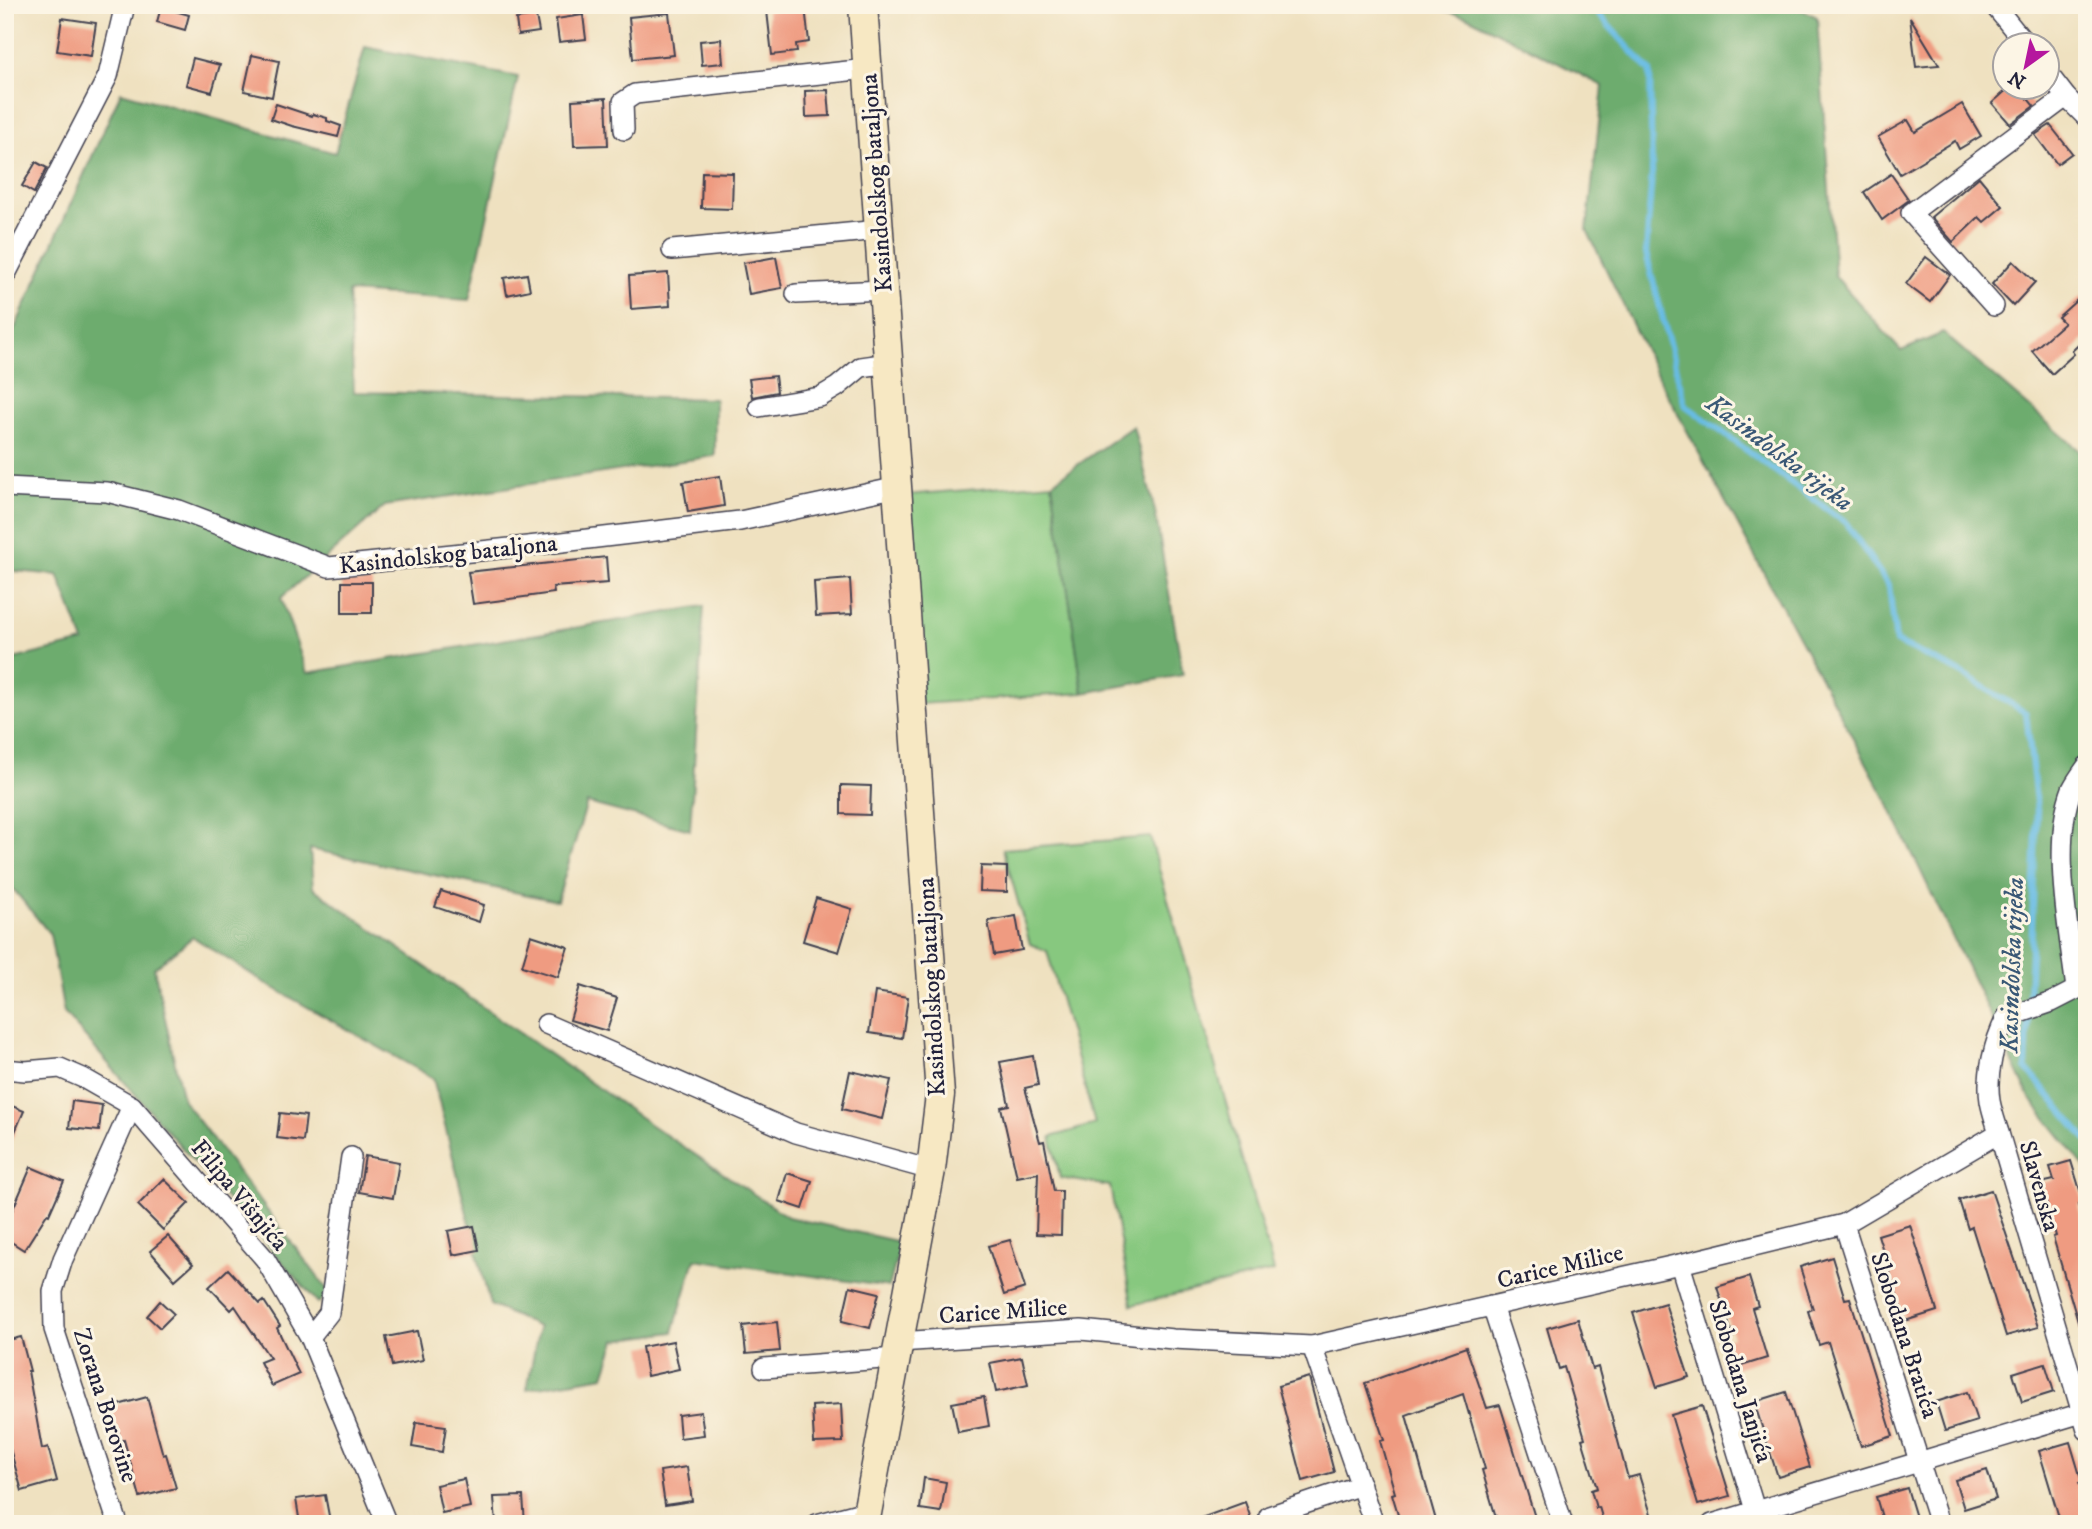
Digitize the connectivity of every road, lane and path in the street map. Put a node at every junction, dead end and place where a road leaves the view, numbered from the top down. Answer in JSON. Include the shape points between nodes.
{"nodes":[{"id":1,"x":125,"y":5,"type":"edge"},
{"id":2,"x":863,"y":5,"type":"edge"},
{"id":3,"x":1994,"y":5,"type":"edge"},
{"id":4,"x":2016,"y":32,"type":"edge"},
{"id":5,"x":867,"y":69,"type":"junction"},
{"id":6,"x":2060,"y":89,"type":"edge"},
{"id":7,"x":2066,"y":97,"type":"junction"},
{"id":8,"x":2087,"y":118,"type":"edge"},
{"id":9,"x":624,"y":130,"type":"dead end"},
{"id":10,"x":879,"y":230,"type":"junction"},
{"id":11,"x":672,"y":250,"type":"dead end"},
{"id":12,"x":5,"y":276,"type":"edge"},
{"id":13,"x":883,"y":290,"type":"junction"},
{"id":14,"x":796,"y":294,"type":"dead end"},
{"id":15,"x":1994,"y":306,"type":"dead end"},
{"id":16,"x":889,"y":363,"type":"junction"},
{"id":17,"x":759,"y":407,"type":"dead end"},
{"id":18,"x":5,"y":487,"type":"edge"},
{"id":19,"x":898,"y":487,"type":"junction"},
{"id":20,"x":2087,"y":766,"type":"edge"},
{"id":21,"x":2081,"y":986,"type":"edge"},
{"id":22,"x":546,"y":1024,"type":"dead end"},
{"id":23,"x":5,"y":1069,"type":"edge"},
{"id":24,"x":132,"y":1106,"type":"junction"},
{"id":25,"x":1999,"y":1133,"type":"junction"},
{"id":26,"x":351,"y":1157,"type":"dead end"},
{"id":27,"x":931,"y":1170,"type":"junction"},
{"id":28,"x":1844,"y":1224,"type":"junction"},
{"id":29,"x":1680,"y":1264,"type":"junction"},
{"id":30,"x":1492,"y":1306,"type":"junction"},
{"id":31,"x":310,"y":1337,"type":"junction"},
{"id":32,"x":1312,"y":1346,"type":"junction"},
{"id":33,"x":897,"y":1350,"type":"junction"},
{"id":34,"x":764,"y":1368,"type":"dead end"},
{"id":35,"x":2084,"y":1422,"type":"edge"},
{"id":36,"x":1920,"y":1462,"type":"junction"},
{"id":37,"x":1362,"y":1485,"type":"junction"},
{"id":38,"x":866,"y":1517,"type":"edge"},
{"id":39,"x":1757,"y":1518,"type":"edge"},
{"id":40,"x":118,"y":1524,"type":"edge"},
{"id":41,"x":387,"y":1524,"type":"edge"},
{"id":42,"x":820,"y":1524,"type":"edge"},
{"id":43,"x":1272,"y":1524,"type":"edge"},
{"id":44,"x":1374,"y":1524,"type":"edge"},
{"id":45,"x":1563,"y":1524,"type":"edge"},
{"id":46,"x":1712,"y":1524,"type":"edge"},
{"id":47,"x":1939,"y":1524,"type":"edge"}],
"edges":[{"from":1,"to":12,"type":"street","via":[[108,76]]},
{"from":2,"to":5,"type":"street","name":"Kasindolskog bataljona"},
{"from":3,"to":4,"type":"street"},
{"from":5,"to":9,"type":"street","via":[[635,94],[623,102]]},
{"from":5,"to":10,"type":"street","name":"Kasindolskog bataljona"},
{"from":6,"to":7,"type":"street"},
{"from":7,"to":8,"type":"street"},
{"from":7,"to":15,"type":"street","via":[[1911,214]]},
{"from":10,"to":11,"type":"street"},
{"from":10,"to":13,"type":"street","name":"Kasindolskog bataljona"},
{"from":13,"to":14,"type":"street"},
{"from":13,"to":16,"type":"street","name":"Kasindolskog bataljona"},
{"from":16,"to":17,"type":"street","via":[[861,367],[820,397]]},
{"from":16,"to":19,"type":"street","name":"Kasindolskog bataljona"},
{"from":18,"to":19,"type":"street","name":"Kasindolskog bataljona","via":[[107,492],[179,510],[329,567],[740,521]]},
{"from":19,"to":27,"type":"street","name":"Kasindolskog bataljona","via":[[940,1095]]},
{"from":20,"to":21,"type":"street","via":[[2073,788],[2062,846]]},
{"from":21,"to":25,"type":"street","via":[[2006,1018],[1996,1039],[1991,1073],[1990,1099]]},
{"from":22,"to":27,"type":"street","via":[[796,1133]]},
{"from":23,"to":24,"type":"street","name":"Filipa Višnjića","via":[[60,1068]]},
{"from":24,"to":31,"type":"street","name":"Filipa Višnjića","via":[[265,1259]]},
{"from":24,"to":40,"type":"street","name":"Zorana Borovine","via":[[53,1291],[54,1329]]},
{"from":25,"to":28,"type":"street","name":"Carice Milice"},
{"from":25,"to":35,"type":"street","name":"Slavenska"},
{"from":26,"to":31,"type":"street","via":[[329,1313]]},
{"from":27,"to":33,"type":"street","name":"Kasindolskog bataljona"},
{"from":28,"to":29,"type":"street","name":"Carice Milice"},
{"from":28,"to":36,"type":"street","name":"Slobodana Bratića"},
{"from":29,"to":30,"type":"street","name":"Carice Milice"},
{"from":29,"to":39,"type":"street","name":"Slobodana Janjića"},
{"from":30,"to":32,"type":"street","name":"Carice Milice"},
{"from":30,"to":45,"type":"street"},
{"from":31,"to":41,"type":"street","name":"Filipa Višnjića"},
{"from":32,"to":33,"type":"street","name":"Carice Milice","via":[[1081,1330]]},
{"from":32,"to":37,"type":"street"},
{"from":33,"to":34,"type":"street","name":"Carice Milice"},
{"from":33,"to":38,"type":"street","name":"Kasindolskog bataljona"},
{"from":35,"to":36,"type":"street","name":"Slavenska","via":[[2011,1435]]},
{"from":36,"to":39,"type":"street"},
{"from":36,"to":47,"type":"street","name":"Slobodana Bratića"},
{"from":37,"to":43,"type":"street","via":[[1269,1516]]},
{"from":37,"to":44,"type":"street"},
{"from":38,"to":42,"type":"street"},
{"from":39,"to":46,"type":"street"}]}
